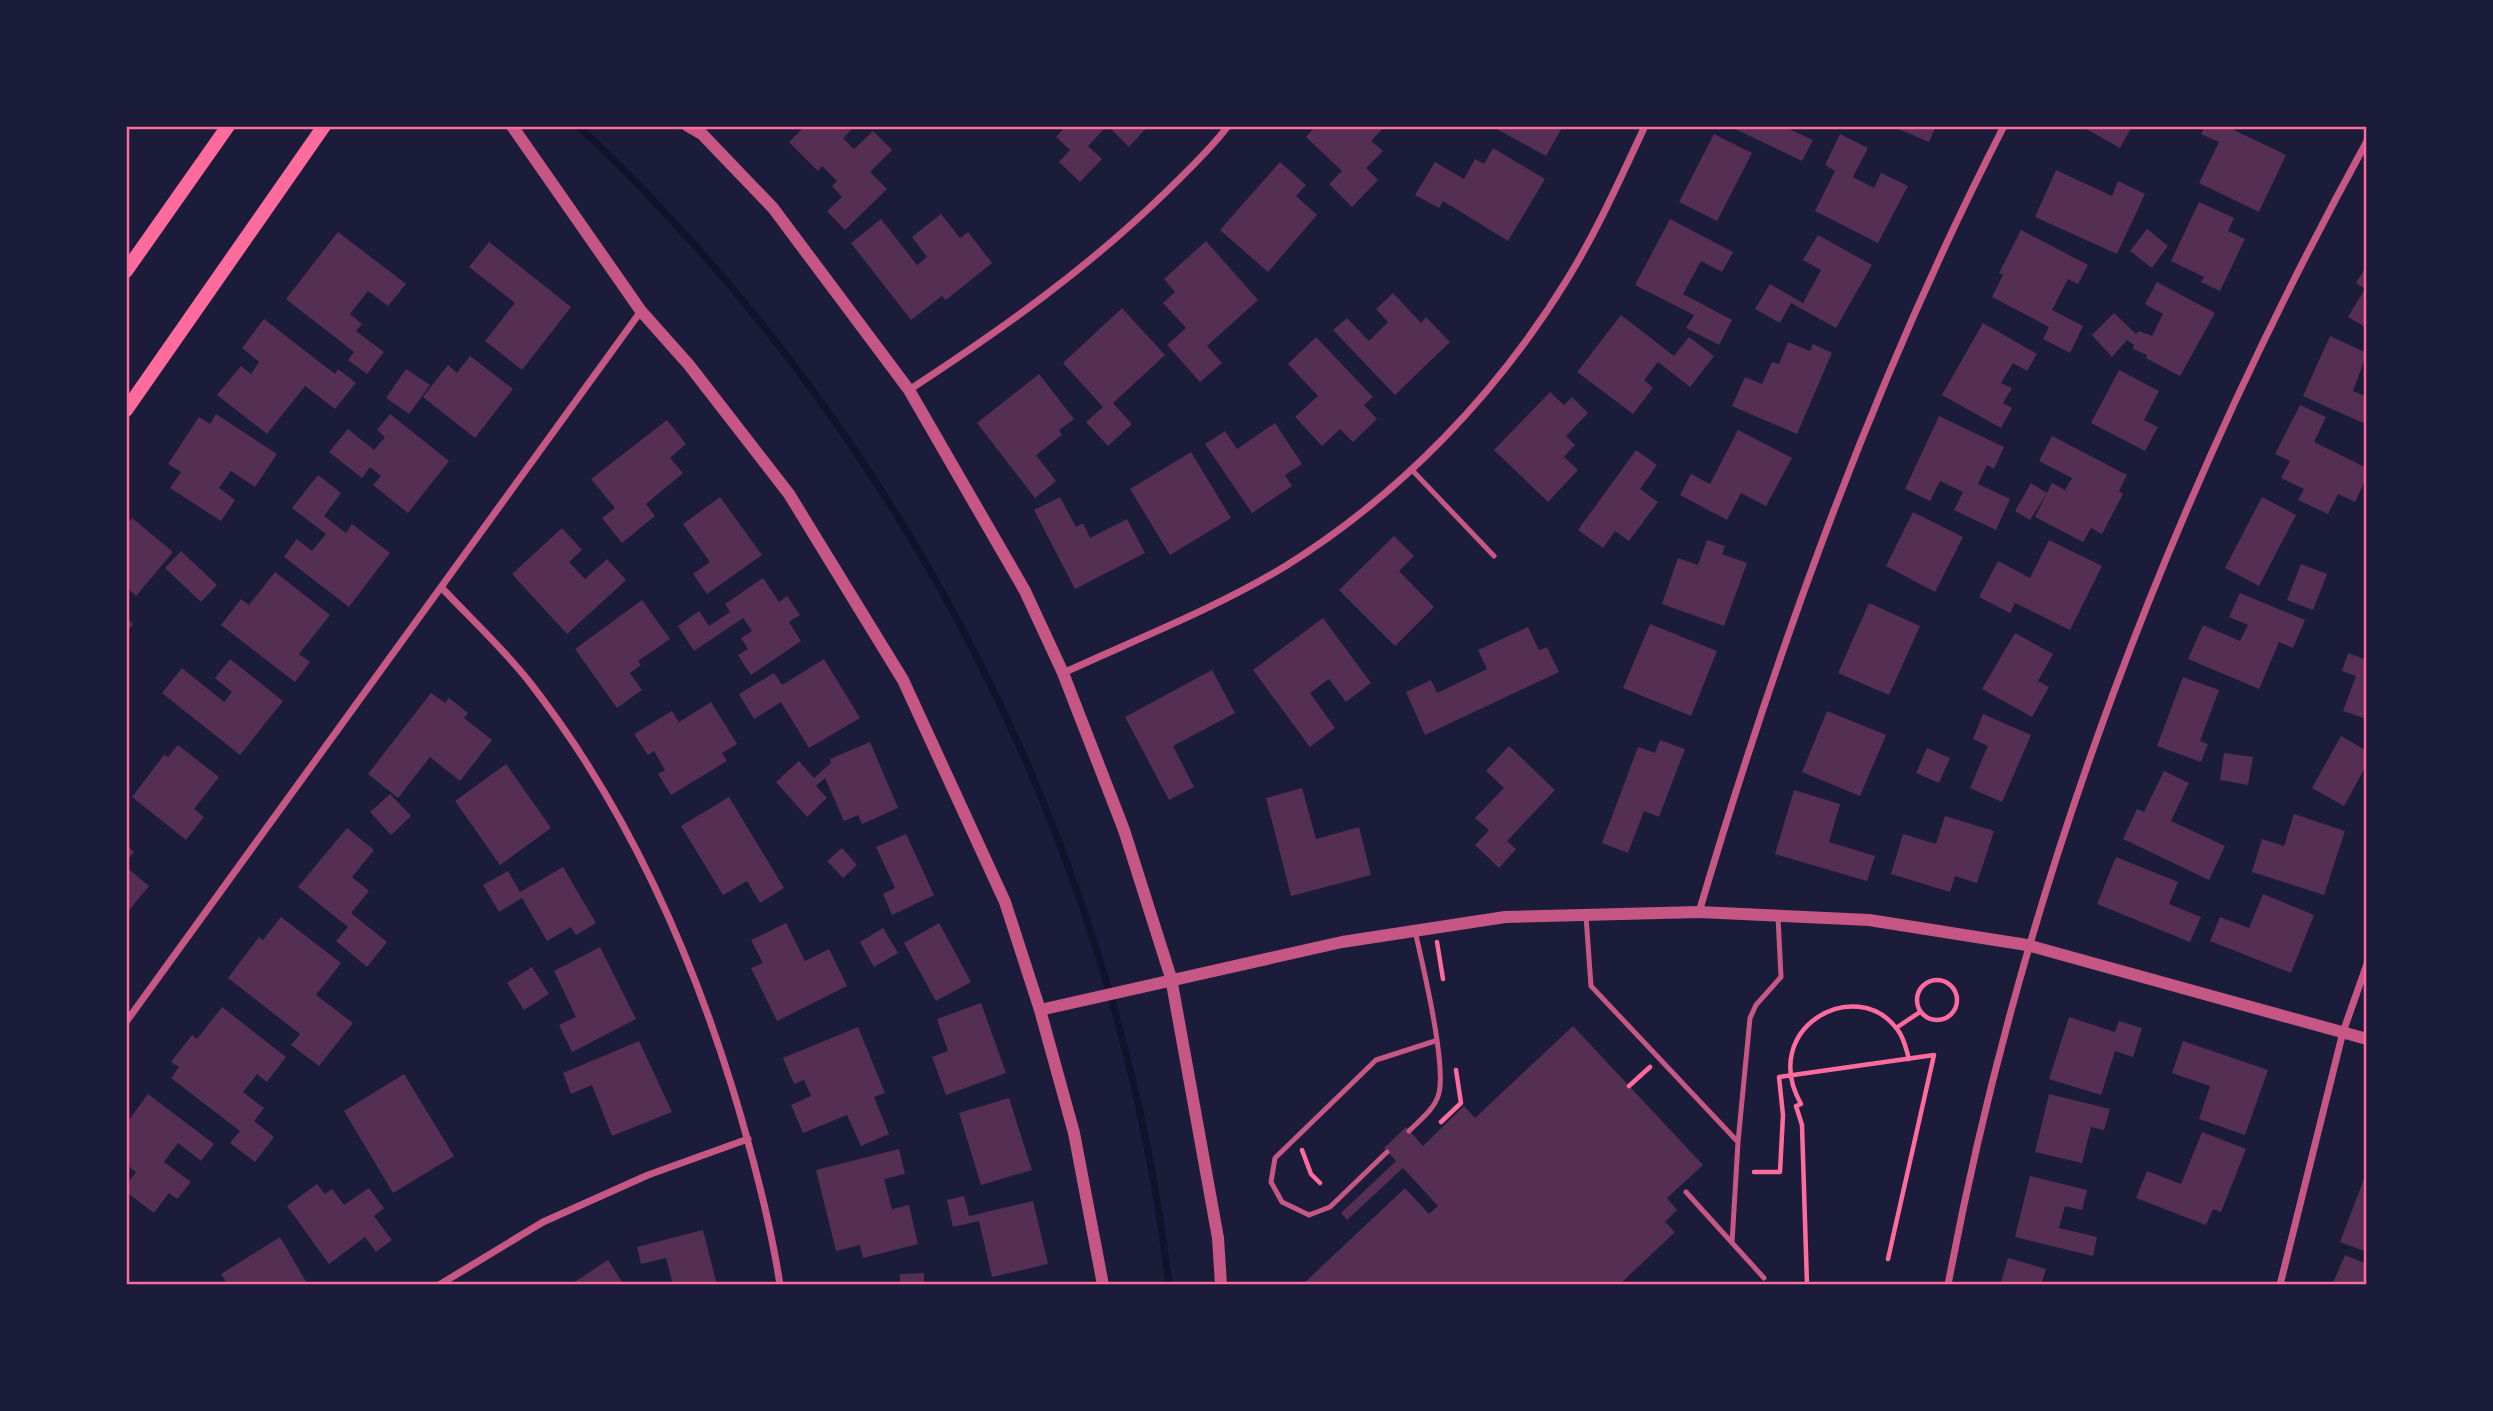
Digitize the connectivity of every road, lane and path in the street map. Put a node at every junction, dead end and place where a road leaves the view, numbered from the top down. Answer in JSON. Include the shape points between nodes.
{"nodes":[{"id":1,"x":228,"y":126,"type":"edge"},
{"id":2,"x":324,"y":126,"type":"edge"},
{"id":3,"x":512,"y":126,"type":"edge"},
{"id":4,"x":688,"y":126,"type":"edge"},
{"id":5,"x":1228,"y":126,"type":"edge"},
{"id":6,"x":1645,"y":126,"type":"edge"},
{"id":7,"x":2004,"y":126,"type":"edge"},
{"id":8,"x":707,"y":130,"type":"edge"},
{"id":9,"x":2367,"y":141,"type":"edge"},
{"id":10,"x":126,"y":271,"type":"edge"},
{"id":11,"x":641,"y":311,"type":"junction"},
{"id":12,"x":909,"y":390,"type":"junction"},
{"id":13,"x":126,"y":410,"type":"edge"},
{"id":14,"x":1412,"y":470,"type":"junction"},
{"id":15,"x":1494,"y":556,"type":"dead end"},
{"id":16,"x":441,"y":587,"type":"junction"},
{"id":17,"x":1063,"y":673,"type":"junction"},
{"id":18,"x":1699,"y":912,"type":"junction"},
{"id":19,"x":1778,"y":915,"type":"junction"},
{"id":20,"x":1586,"y":916,"type":"junction"},
{"id":21,"x":1415,"y":931,"type":"junction"},
{"id":22,"x":2027,"y":945,"type":"junction"},
{"id":23,"x":2367,"y":964,"type":"edge"},
{"id":24,"x":1171,"y":978,"type":"junction"},
{"id":25,"x":1040,"y":1010,"type":"junction"},
{"id":26,"x":1920,"y":1012,"type":"junction"},
{"id":27,"x":126,"y":1022,"type":"edge"},
{"id":28,"x":1896,"y":1028,"type":"junction"},
{"id":29,"x":2343,"y":1032,"type":"junction"},
{"id":30,"x":2367,"y":1040,"type":"edge"},
{"id":31,"x":1435,"y":1041,"type":"junction"},
{"id":32,"x":1658,"y":1059,"type":"junction"},
{"id":33,"x":1909,"y":1059,"type":"junction"},
{"id":34,"x":1790,"y":1075,"type":"junction"},
{"id":35,"x":1629,"y":1086,"type":"dead end"},
{"id":36,"x":1409,"y":1131,"type":"dead end"},
{"id":37,"x":748,"y":1139,"type":"junction"},
{"id":38,"x":1738,"y":1142,"type":"junction"},
{"id":39,"x":1303,"y":1151,"type":"dead end"},
{"id":40,"x":1387,"y":1152,"type":"dead end"},
{"id":41,"x":1754,"y":1172,"type":"dead end"},
{"id":42,"x":1320,"y":1183,"type":"dead end"},
{"id":43,"x":1686,"y":1192,"type":"dead end"},
{"id":44,"x":1732,"y":1243,"type":"junction"},
{"id":45,"x":1888,"y":1259,"type":"dead end"},
{"id":46,"x":1764,"y":1278,"type":"dead end"},
{"id":47,"x":439,"y":1285,"type":"edge"},
{"id":48,"x":780,"y":1285,"type":"edge"},
{"id":49,"x":1103,"y":1285,"type":"edge"},
{"id":50,"x":1221,"y":1285,"type":"edge"},
{"id":51,"x":1807,"y":1285,"type":"edge"},
{"id":52,"x":1948,"y":1285,"type":"edge"},
{"id":53,"x":2280,"y":1285,"type":"edge"}],
"edges":[{"from":1,"to":10,"type":"main road"},
{"from":2,"to":13,"type":"main road"},
{"from":3,"to":11,"type":"street"},
{"from":4,"to":8,"type":"street"},
{"from":5,"to":12,"type":"street","via":[[1129,228],[1074,274],[1002,329]]},
{"from":6,"to":14,"type":"street","via":[[1609,203],[1547,311],[1489,387]]},
{"from":7,"to":18,"type":"street","via":[[1939,262],[1819,554],[1744,766]]},
{"from":8,"to":12,"type":"street","via":[[773,208]]},
{"from":9,"to":22,"type":"street","via":[[2311,243],[2245,380],[2165,561],[2090,753]]},
{"from":11,"to":16,"type":"street"},
{"from":11,"to":25,"type":"street","via":[[789,494],[903,680],[1004,902]]},
{"from":12,"to":17,"type":"street","via":[[1025,591]]},
{"from":14,"to":15,"type":"lane"},
{"from":14,"to":17,"type":"street","via":[[1353,519],[1283,567],[1233,595]]},
{"from":16,"to":27,"type":"street"},
{"from":16,"to":37,"type":"street","via":[[530,682],[586,760],[636,846],[677,932],[715,1032]]},
{"from":17,"to":24,"type":"street","via":[[1124,830]]},
{"from":18,"to":19,"type":"street"},
{"from":18,"to":20,"type":"street"},
{"from":19,"to":22,"type":"street","via":[[1869,920]]},
{"from":19,"to":38,"type":"lane","via":[[1781,977],[1750,1018]]},
{"from":20,"to":21,"type":"street","via":[[1505,917]]},
{"from":20,"to":32,"type":"lane","via":[[1591,986]]},
{"from":21,"to":24,"type":"street"},
{"from":21,"to":31,"type":"lane"},
{"from":22,"to":29,"type":"street"},
{"from":22,"to":52,"type":"street"},
{"from":23,"to":29,"type":"street"},
{"from":24,"to":25,"type":"street"},
{"from":24,"to":50,"type":"street","via":[[1218,1238]]},
{"from":25,"to":49,"type":"street","via":[[1074,1133]]},
{"from":26,"to":26,"type":"path","via":[[1916,999],[1927,982],[1941,980],[1953,987],[1958,999],[1950,1016],[1930,1020]]},
{"from":26,"to":28,"type":"path"},
{"from":28,"to":33,"type":"path"},
{"from":28,"to":34,"type":"path","via":[[1871,1009],[1824,1012],[1793,1043]]},
{"from":29,"to":30,"type":"street"},
{"from":29,"to":53,"type":"street"},
{"from":31,"to":36,"type":"lane","via":[[1441,1069],[1438,1095],[1428,1113]]},
{"from":31,"to":40,"type":"lane","via":[[1376,1060],[1275,1158],[1271,1182],[1282,1202],[1309,1215],[1329,1208]]},
{"from":32,"to":35,"type":"path"},
{"from":32,"to":38,"type":"lane"},
{"from":33,"to":34,"type":"path"},
{"from":33,"to":45,"type":"path","via":[[1934,1055]]},
{"from":34,"to":41,"type":"path","via":[[1779,1077],[1783,1115],[1780,1172]]},
{"from":34,"to":51,"type":"path","via":[[1801,1104],[1796,1106],[1802,1125]]},
{"from":37,"to":47,"type":"street","via":[[648,1175],[542,1222]]},
{"from":37,"to":48,"type":"street"},
{"from":38,"to":44,"type":"lane"},
{"from":39,"to":42,"type":"path","via":[[1311,1174]]},
{"from":43,"to":44,"type":"lane"},
{"from":44,"to":46,"type":"lane"}]}
